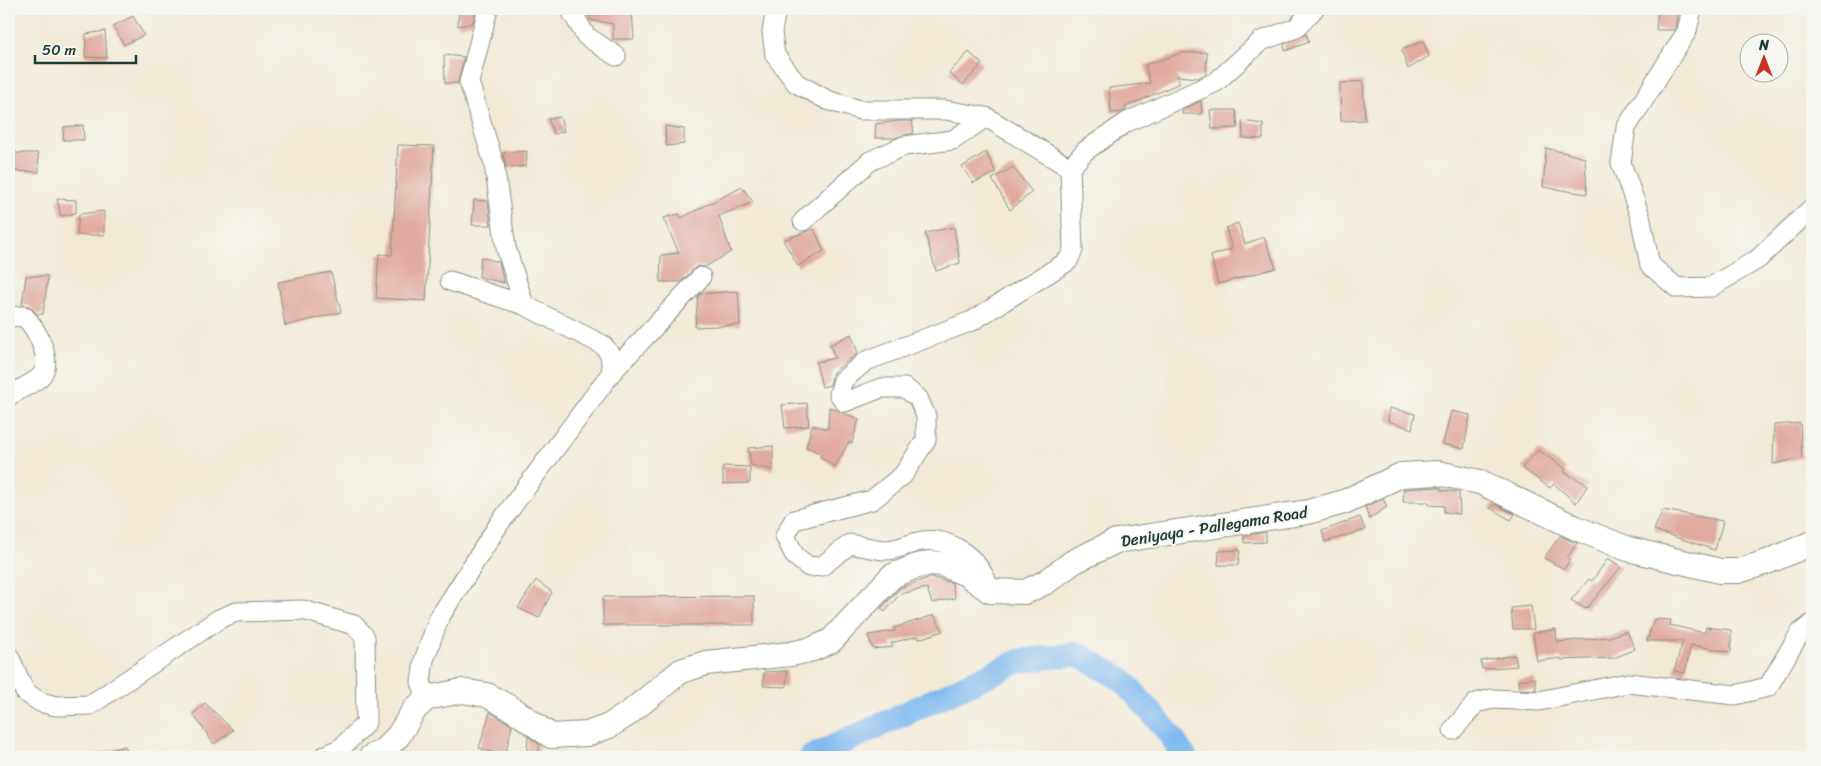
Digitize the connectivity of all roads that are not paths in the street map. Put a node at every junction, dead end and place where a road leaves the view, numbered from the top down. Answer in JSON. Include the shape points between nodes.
{"nodes":[{"id":1,"x":488,"y":9,"type":"edge"},
{"id":2,"x":570,"y":9,"type":"edge"},
{"id":3,"x":776,"y":9,"type":"edge"},
{"id":4,"x":1314,"y":9,"type":"edge"},
{"id":5,"x":1692,"y":9,"type":"edge"},
{"id":6,"x":616,"y":56,"type":"dead end"},
{"id":7,"x":986,"y":117,"type":"junction"},
{"id":8,"x":1070,"y":168,"type":"junction"},
{"id":9,"x":1812,"y":208,"type":"edge"},
{"id":10,"x":803,"y":221,"type":"dead end"},
{"id":11,"x":701,"y":276,"type":"dead end"},
{"id":12,"x":450,"y":281,"type":"dead end"},
{"id":13,"x":524,"y":305,"type":"junction"},
{"id":14,"x":9,"y":317,"type":"edge"},
{"id":15,"x":612,"y":372,"type":"junction"},
{"id":16,"x":9,"y":396,"type":"edge"},
{"id":17,"x":1812,"y":543,"type":"edge"},
{"id":18,"x":990,"y":591,"type":"junction"},
{"id":19,"x":1812,"y":624,"type":"edge"},
{"id":20,"x":9,"y":656,"type":"edge"},
{"id":21,"x":427,"y":698,"type":"junction"},
{"id":22,"x":1453,"y":730,"type":"dead end"},
{"id":23,"x":323,"y":757,"type":"edge"},
{"id":24,"x":371,"y":757,"type":"edge"}],
"edges":[{"from":1,"to":13,"type":"street","via":[[469,82],[494,164],[506,248]]},
{"from":2,"to":6,"type":"street","via":[[586,36]]},
{"from":3,"to":7,"type":"street","via":[[772,32],[775,54],[796,84],[819,96],[860,110],[945,110]]},
{"from":4,"to":8,"type":"street","via":[[1296,28],[1260,41],[1216,82],[1127,122],[1085,152]]},
{"from":5,"to":9,"type":"street","via":[[1686,31],[1626,128],[1621,163],[1640,216],[1650,264],[1677,288],[1711,287],[1758,259]]},
{"from":7,"to":8,"type":"street"},
{"from":7,"to":10,"type":"street","via":[[953,140],[904,146],[870,161]]},
{"from":8,"to":18,"type":"street","via":[[1072,250],[1068,261],[972,321],[866,362],[843,380],[839,394],[845,402],[881,388],[905,388],[918,398],[926,416],[926,440],[904,475],[872,500],[794,520],[786,536],[795,556],[809,567],[822,566],[850,544],[886,550],[923,541],[945,541],[967,554],[985,574]]},
{"from":11,"to":15,"type":"street"},
{"from":12,"to":13,"type":"street"},
{"from":13,"to":15,"type":"street","via":[[603,345],[610,354]]},
{"from":14,"to":16,"type":"street","via":[[24,316],[35,328],[46,360],[40,377]]},
{"from":15,"to":21,"type":"street","via":[[499,524],[439,618],[424,660],[422,682]]},
{"from":17,"to":18,"type":"main road","name":"Deniyaya - Pallegama Road","via":[[1738,571],[1711,570],[1628,549],[1480,482],[1438,473],[1401,475],[1344,502],[1308,512],[1116,541],[1073,562],[1046,582],[1025,592]]},
{"from":18,"to":21,"type":"main road","via":[[966,574],[942,564],[914,567],[892,576],[830,641],[791,654],[714,662],[681,671],[610,726],[586,734],[551,736],[487,695],[462,691]]},
{"from":19,"to":22,"type":"street","via":[[1800,634],[1768,687],[1735,695],[1628,683],[1539,702],[1492,700],[1476,703]]},
{"from":20,"to":23,"type":"street","via":[[25,692],[40,702],[56,706],[90,705],[219,618],[236,612],[303,610],[354,625],[366,637],[366,723],[341,748]]},
{"from":21,"to":24,"type":"main road","via":[[415,709],[398,736],[382,752]]}]}
